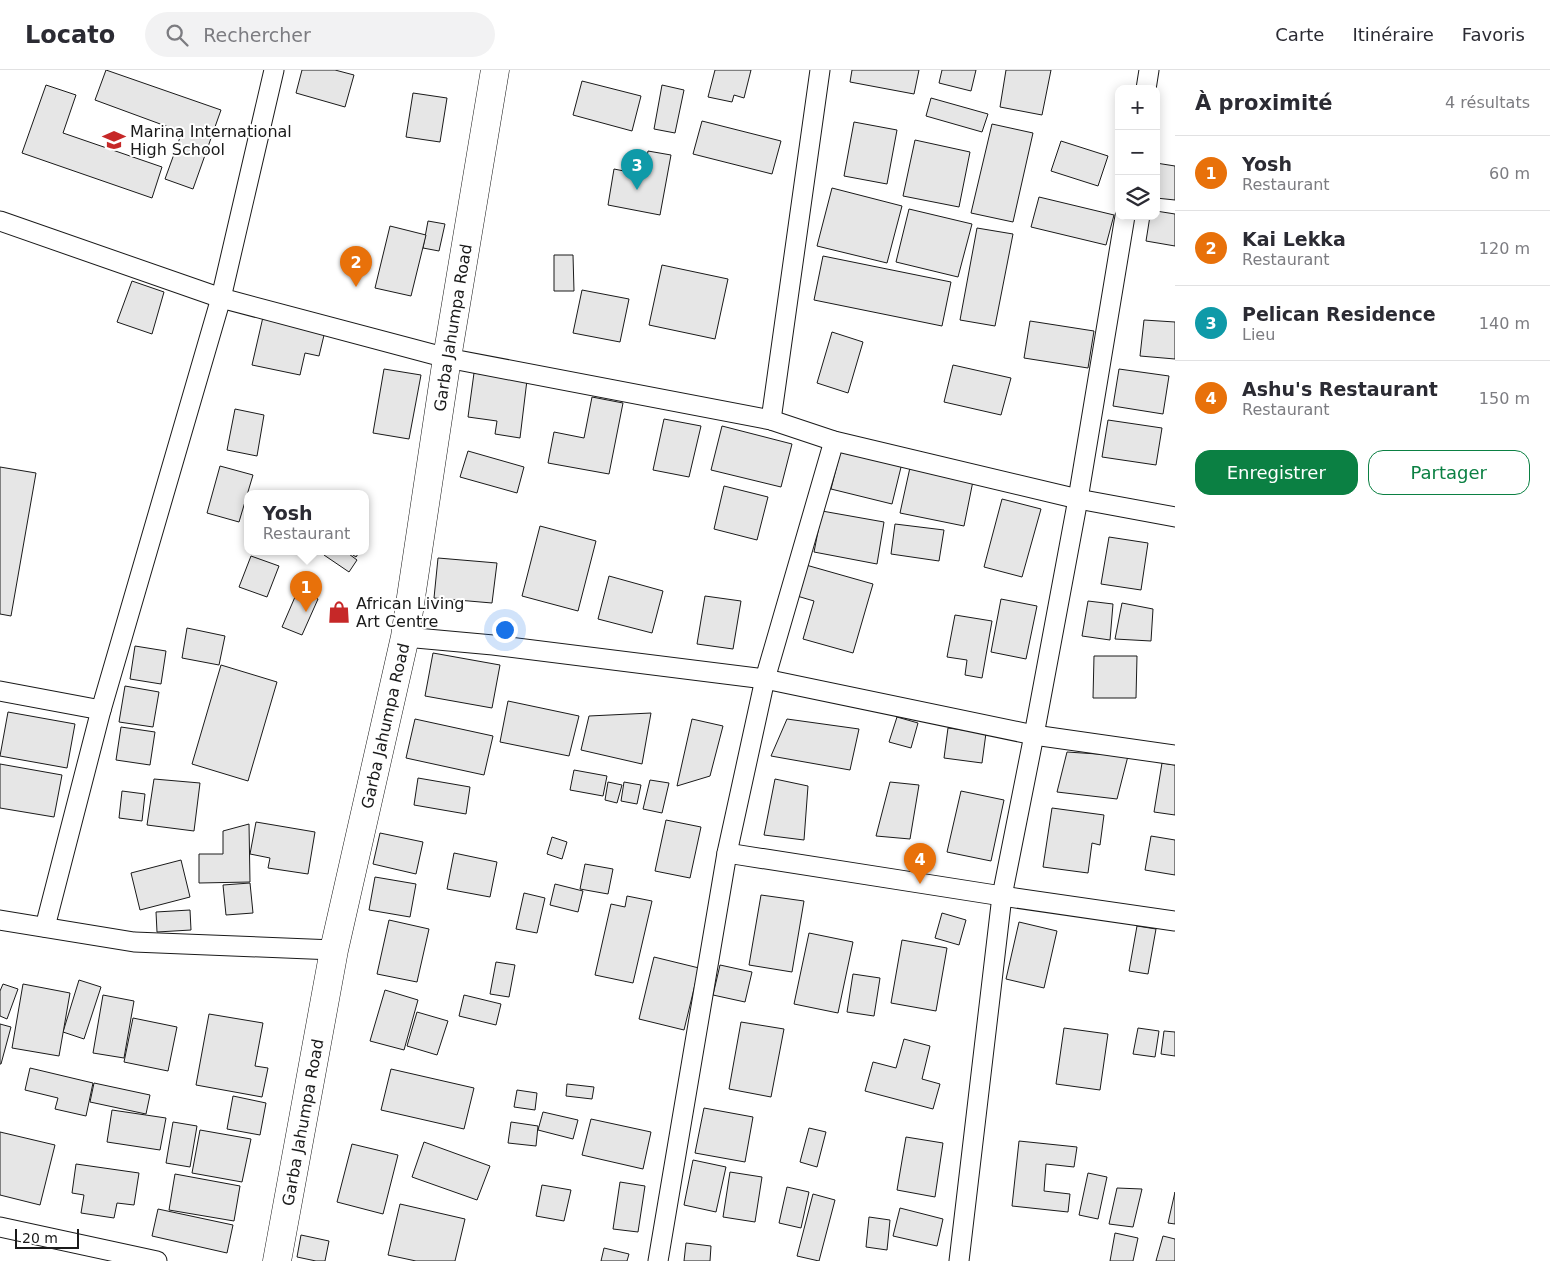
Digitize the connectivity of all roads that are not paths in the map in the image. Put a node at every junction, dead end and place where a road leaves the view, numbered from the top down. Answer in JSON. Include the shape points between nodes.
{"nodes":[{"id":1,"x":274,"y":70,"type":"edge"},
{"id":2,"x":496,"y":70,"type":"edge"},
{"id":3,"x":820,"y":70,"type":"edge"},
{"id":4,"x":1149,"y":70,"type":"edge"},
{"id":5,"x":1147,"y":85,"type":"edge"},
{"id":6,"x":1124,"y":220,"type":"edge"},
{"id":7,"x":0,"y":221,"type":"edge"},
{"id":8,"x":221,"y":298,"type":"junction"},
{"id":9,"x":447,"y":358,"type":"junction"},
{"id":10,"x":771,"y":420,"type":"junction"},
{"id":11,"x":834,"y":441,"type":"junction"},
{"id":12,"x":1078,"y":499,"type":"junction"},
{"id":13,"x":1175,"y":517,"type":"edge"},
{"id":14,"x":405,"y":637,"type":"junction"},
{"id":15,"x":765,"y":679,"type":"junction"},
{"id":16,"x":0,"y":691,"type":"edge"},
{"id":17,"x":101,"y":710,"type":"junction"},
{"id":18,"x":1034,"y":735,"type":"junction"},
{"id":19,"x":1175,"y":755,"type":"edge"},
{"id":20,"x":727,"y":853,"type":"junction"},
{"id":21,"x":1002,"y":896,"type":"junction"},
{"id":22,"x":0,"y":920,"type":"edge"},
{"id":23,"x":1175,"y":921,"type":"edge"},
{"id":24,"x":45,"y":927,"type":"junction"},
{"id":25,"x":334,"y":950,"type":"junction"},
{"id":26,"x":0,"y":1227,"type":"edge"},
{"id":27,"x":157,"y":1261,"type":"edge"},
{"id":28,"x":276,"y":1261,"type":"edge"},
{"id":29,"x":658,"y":1261,"type":"edge"},
{"id":30,"x":959,"y":1261,"type":"edge"}],
"edges":[{"from":1,"to":8,"type":"street"},
{"from":2,"to":9,"type":"street","name":"Garba Jahumpa Road"},
{"from":3,"to":10,"type":"street"},
{"from":4,"to":5,"type":"street"},
{"from":6,"to":12,"type":"street"},
{"from":7,"to":8,"type":"street"},
{"from":8,"to":9,"type":"street"},
{"from":8,"to":17,"type":"street"},
{"from":9,"to":10,"type":"street"},
{"from":9,"to":14,"type":"street","name":"Garba Jahumpa Road"},
{"from":10,"to":11,"type":"street"},
{"from":11,"to":12,"type":"street"},
{"from":11,"to":15,"type":"street"},
{"from":12,"to":13,"type":"street"},
{"from":12,"to":18,"type":"street"},
{"from":14,"to":15,"type":"street"},
{"from":14,"to":25,"type":"street","name":"Garba Jahumpa Road"},
{"from":15,"to":18,"type":"street"},
{"from":15,"to":20,"type":"street"},
{"from":16,"to":17,"type":"street"},
{"from":17,"to":24,"type":"street"},
{"from":18,"to":19,"type":"street"},
{"from":18,"to":21,"type":"street"},
{"from":20,"to":21,"type":"street"},
{"from":20,"to":29,"type":"street"},
{"from":21,"to":23,"type":"street"},
{"from":21,"to":30,"type":"street"},
{"from":22,"to":24,"type":"street"},
{"from":24,"to":25,"type":"street","via":[[134,942]]},
{"from":25,"to":28,"type":"street","name":"Garba Jahumpa Road"},
{"from":26,"to":27,"type":"street"}]}
